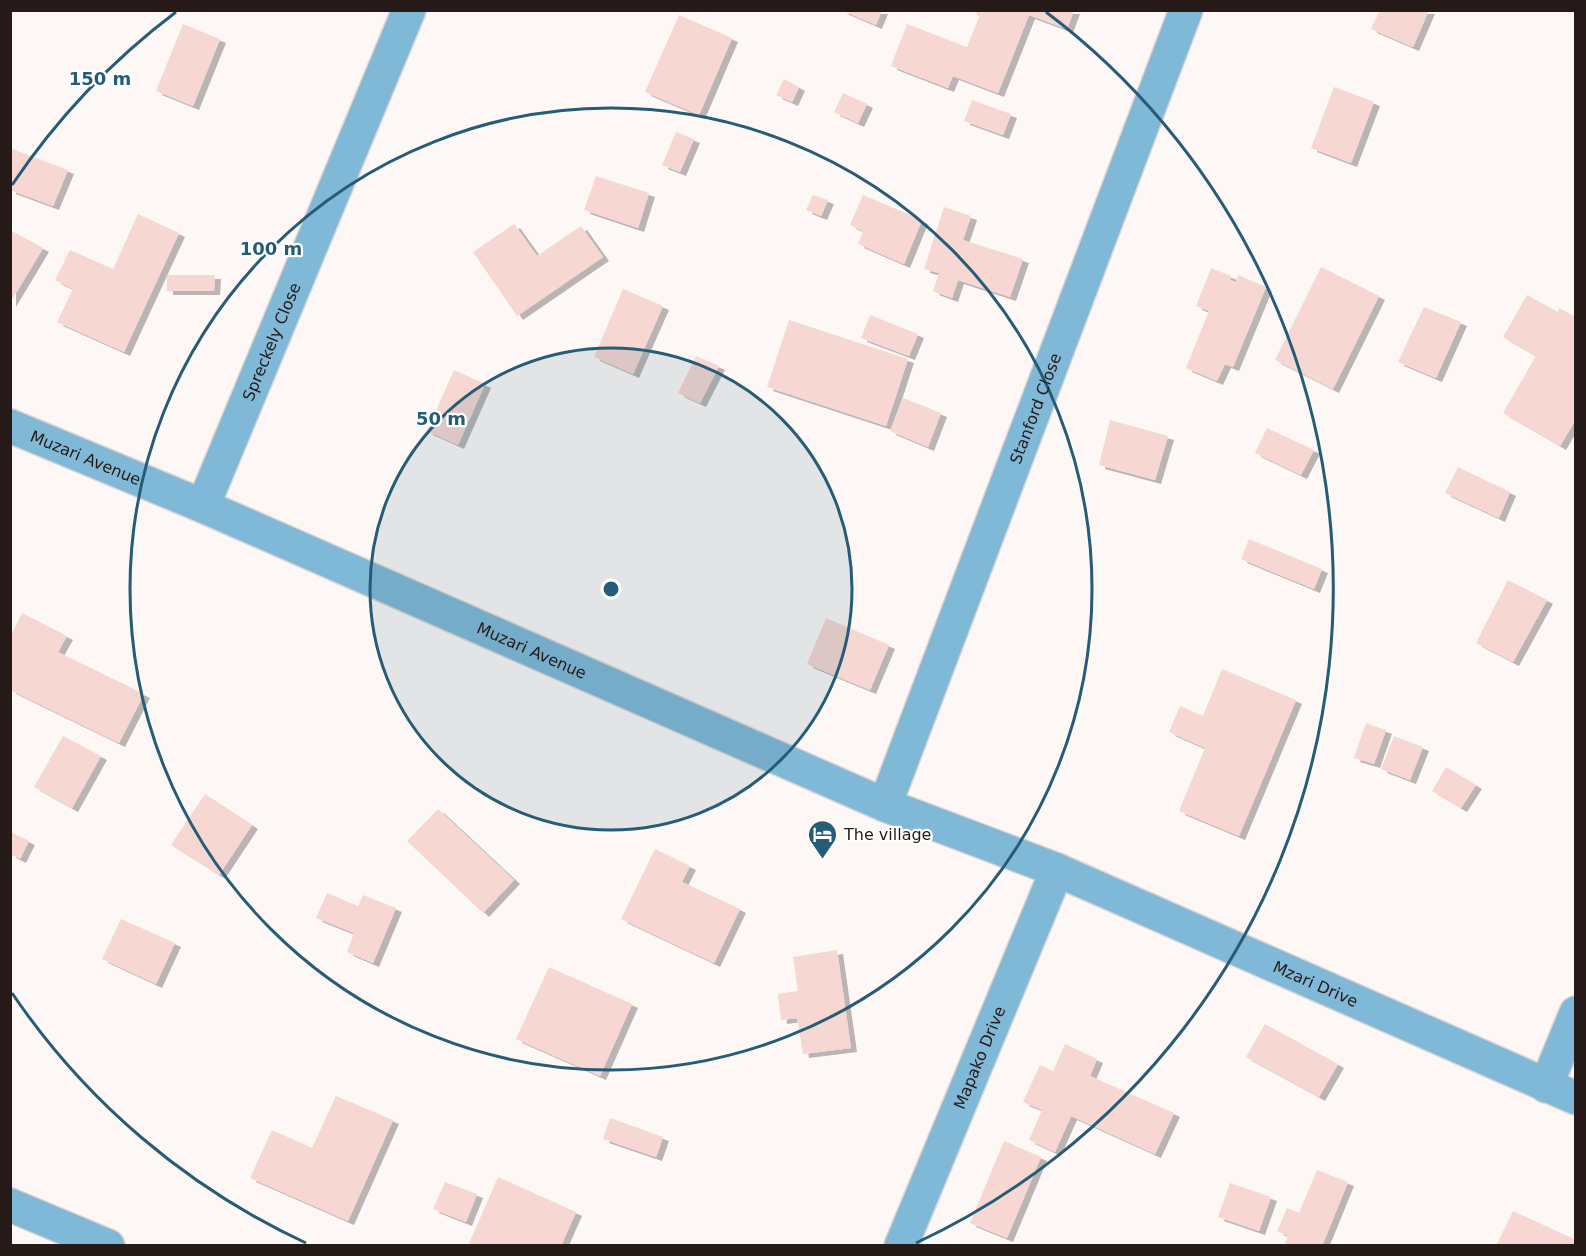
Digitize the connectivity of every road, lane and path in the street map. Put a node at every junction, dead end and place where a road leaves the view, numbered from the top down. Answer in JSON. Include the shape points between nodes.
{"nodes":[{"id":1,"x":409,"y":10,"type":"edge"},
{"id":2,"x":1186,"y":10,"type":"edge"},
{"id":3,"x":10,"y":426,"type":"edge"},
{"id":4,"x":203,"y":506,"type":"junction"},
{"id":5,"x":885,"y":805,"type":"junction"},
{"id":6,"x":1057,"y":870,"type":"junction"},
{"id":7,"x":1575,"y":1013,"type":"edge"},
{"id":8,"x":1561,"y":1092,"type":"edge"},
{"id":9,"x":10,"y":1205,"type":"edge"},
{"id":10,"x":108,"y":1245,"type":"edge"},
{"id":11,"x":901,"y":1245,"type":"edge"}],
"edges":[{"from":1,"to":4,"type":"street","name":"Spreckely Close"},
{"from":2,"to":5,"type":"street","name":"Stanford Close"},
{"from":3,"to":4,"type":"street","name":"Muzari Avenue"},
{"from":4,"to":5,"type":"street","name":"Muzari Avenue"},
{"from":5,"to":6,"type":"street","name":"Muzari Avenue"},
{"from":6,"to":8,"type":"street","name":"Mzari Drive"},
{"from":6,"to":11,"type":"street","name":"Mapako Drive"},
{"from":7,"to":8,"type":"street"},
{"from":9,"to":10,"type":"street"}]}
